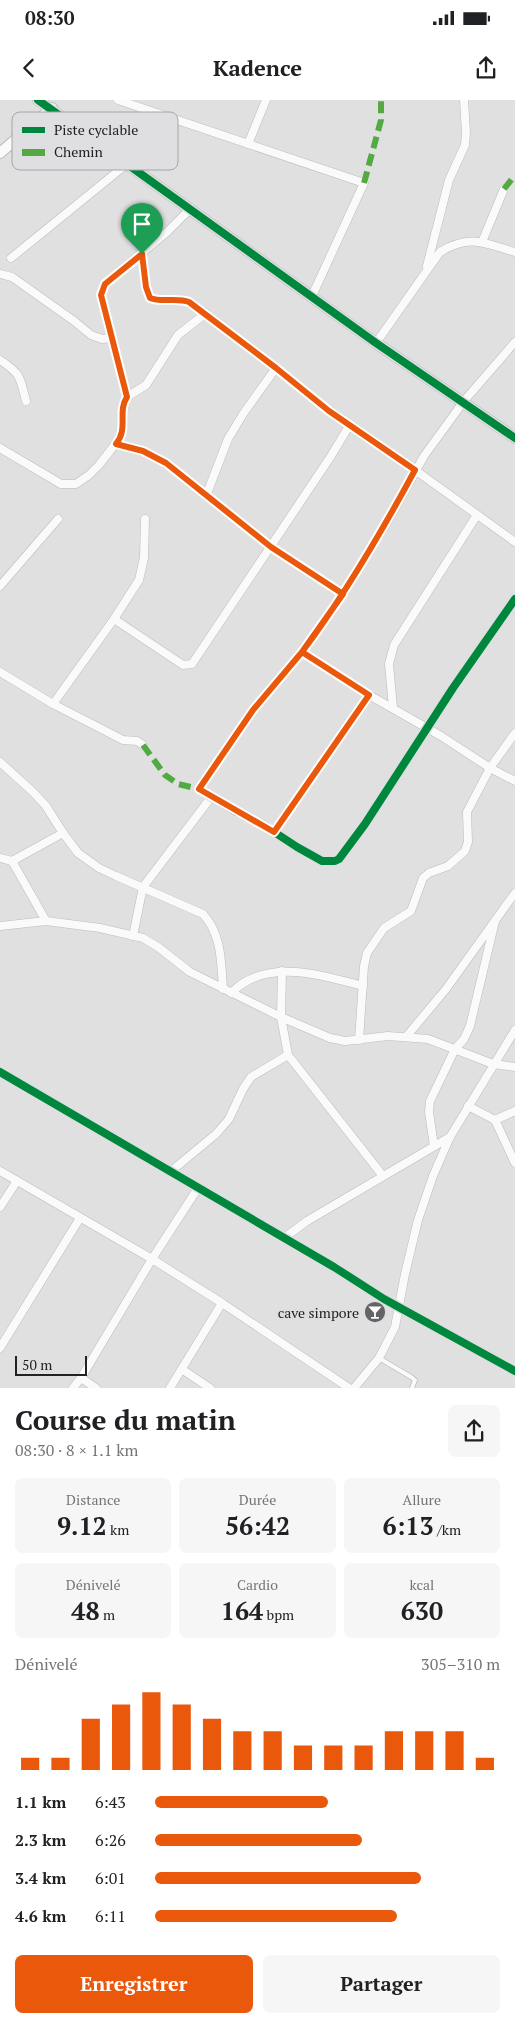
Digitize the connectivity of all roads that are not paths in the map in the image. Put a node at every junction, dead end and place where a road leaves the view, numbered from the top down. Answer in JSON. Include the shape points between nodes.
{"nodes":[{"id":1,"x":118,"y":100,"type":"edge"},
{"id":2,"x":266,"y":100,"type":"edge"},
{"id":3,"x":464,"y":100,"type":"edge"},
{"id":4,"x":45,"y":103,"type":"edge"},
{"id":5,"x":57,"y":112,"type":"edge"},
{"id":6,"x":153,"y":112,"type":"edge"},
{"id":7,"x":178,"y":120,"type":"edge"},
{"id":8,"x":12,"y":140,"type":"edge"},
{"id":9,"x":248,"y":144,"type":"junction"},
{"id":10,"x":0,"y":153,"type":"edge"},
{"id":11,"x":119,"y":170,"type":"edge"},
{"id":12,"x":138,"y":170,"type":"edge"},
{"id":13,"x":504,"y":189,"type":"dead end"},
{"id":14,"x":191,"y":208,"type":"junction"},
{"id":15,"x":482,"y":242,"type":"junction"},
{"id":16,"x":515,"y":252,"type":"edge"},
{"id":17,"x":142,"y":254,"type":"junction"},
{"id":18,"x":11,"y":258,"type":"dead end"},
{"id":19,"x":426,"y":270,"type":"junction"},
{"id":20,"x":0,"y":274,"type":"edge"},
{"id":21,"x":312,"y":296,"type":"junction"},
{"id":22,"x":206,"y":313,"type":"junction"},
{"id":23,"x":112,"y":338,"type":"junction"},
{"id":24,"x":515,"y":342,"type":"edge"},
{"id":25,"x":376,"y":343,"type":"junction"},
{"id":26,"x":0,"y":360,"type":"edge"},
{"id":27,"x":276,"y":368,"type":"junction"},
{"id":28,"x":127,"y":397,"type":"junction"},
{"id":29,"x":26,"y":401,"type":"dead end"},
{"id":30,"x":464,"y":401,"type":"junction"},
{"id":31,"x":349,"y":426,"type":"junction"},
{"id":32,"x":515,"y":438,"type":"edge"},
{"id":33,"x":116,"y":444,"type":"junction"},
{"id":34,"x":0,"y":448,"type":"edge"},
{"id":35,"x":415,"y":470,"type":"junction"},
{"id":36,"x":206,"y":496,"type":"junction"},
{"id":37,"x":478,"y":515,"type":"junction"},
{"id":38,"x":58,"y":519,"type":"dead end"},
{"id":39,"x":145,"y":519,"type":"dead end"},
{"id":40,"x":515,"y":542,"type":"edge"},
{"id":41,"x":271,"y":547,"type":"junction"},
{"id":42,"x":0,"y":586,"type":"edge"},
{"id":43,"x":343,"y":594,"type":"junction"},
{"id":44,"x":515,"y":598,"type":"edge"},
{"id":45,"x":114,"y":619,"type":"junction"},
{"id":46,"x":302,"y":652,"type":"junction"},
{"id":47,"x":0,"y":672,"type":"edge"},
{"id":48,"x":369,"y":695,"type":"junction"},
{"id":49,"x":53,"y":704,"type":"junction"},
{"id":50,"x":393,"y":708,"type":"junction"},
{"id":51,"x":428,"y":729,"type":"junction"},
{"id":52,"x":515,"y":733,"type":"edge"},
{"id":53,"x":143,"y":746,"type":"dead end"},
{"id":54,"x":0,"y":762,"type":"edge"},
{"id":55,"x":490,"y":768,"type":"junction"},
{"id":56,"x":515,"y":781,"type":"edge"},
{"id":57,"x":212,"y":796,"type":"junction"},
{"id":58,"x":274,"y":832,"type":"junction"},
{"id":59,"x":63,"y":833,"type":"junction"},
{"id":60,"x":0,"y":858,"type":"edge"},
{"id":61,"x":12,"y":861,"type":"junction"},
{"id":62,"x":143,"y":887,"type":"junction"},
{"id":63,"x":515,"y":893,"type":"edge"},
{"id":64,"x":46,"y":921,"type":"junction"},
{"id":65,"x":495,"y":921,"type":"junction"},
{"id":66,"x":0,"y":926,"type":"edge"},
{"id":67,"x":133,"y":936,"type":"junction"},
{"id":68,"x":282,"y":972,"type":"junction"},
{"id":69,"x":362,"y":986,"type":"junction"},
{"id":70,"x":223,"y":989,"type":"junction"},
{"id":71,"x":231,"y":993,"type":"junction"},
{"id":72,"x":281,"y":1017,"type":"junction"},
{"id":73,"x":515,"y":1030,"type":"edge"},
{"id":74,"x":406,"y":1037,"type":"junction"},
{"id":75,"x":359,"y":1040,"type":"junction"},
{"id":76,"x":455,"y":1049,"type":"junction"},
{"id":77,"x":288,"y":1055,"type":"junction"},
{"id":78,"x":493,"y":1064,"type":"junction"},
{"id":79,"x":515,"y":1067,"type":"edge"},
{"id":80,"x":0,"y":1072,"type":"edge"},
{"id":81,"x":468,"y":1106,"type":"junction"},
{"id":82,"x":515,"y":1111,"type":"edge"},
{"id":83,"x":495,"y":1120,"type":"junction"},
{"id":84,"x":450,"y":1137,"type":"junction"},
{"id":85,"x":434,"y":1146,"type":"junction"},
{"id":86,"x":515,"y":1163,"type":"edge"},
{"id":87,"x":0,"y":1171,"type":"edge"},
{"id":88,"x":170,"y":1172,"type":"junction"},
{"id":89,"x":383,"y":1176,"type":"junction"},
{"id":90,"x":17,"y":1181,"type":"junction"},
{"id":91,"x":198,"y":1188,"type":"junction"},
{"id":92,"x":0,"y":1207,"type":"edge"},
{"id":93,"x":80,"y":1218,"type":"junction"},
{"id":94,"x":284,"y":1238,"type":"junction"},
{"id":95,"x":152,"y":1259,"type":"junction"},
{"id":96,"x":222,"y":1303,"type":"junction"},
{"id":97,"x":399,"y":1308,"type":"junction"},
{"id":98,"x":0,"y":1348,"type":"edge"},
{"id":99,"x":379,"y":1358,"type":"junction"},
{"id":100,"x":183,"y":1370,"type":"junction"},
{"id":101,"x":515,"y":1371,"type":"edge"},
{"id":102,"x":81,"y":1378,"type":"junction"},
{"id":103,"x":73,"y":1388,"type":"edge"},
{"id":104,"x":96,"y":1388,"type":"edge"},
{"id":105,"x":170,"y":1388,"type":"edge"},
{"id":106,"x":210,"y":1388,"type":"edge"},
{"id":107,"x":349,"y":1388,"type":"edge"},
{"id":108,"x":354,"y":1388,"type":"edge"},
{"id":109,"x":412,"y":1388,"type":"edge"}],
"edges":[{"from":1,"to":6,"type":"street"},
{"from":2,"to":9,"type":"street"},
{"from":3,"to":19,"type":"street","via":[[465,146],[449,180]]},
{"from":4,"to":5,"type":"street"},
{"from":7,"to":9,"type":"street"},
{"from":8,"to":10,"type":"street"},
{"from":9,"to":21,"type":"street","via":[[364,183]]},
{"from":11,"to":18,"type":"street"},
{"from":12,"to":14,"type":"street"},
{"from":13,"to":15,"type":"street"},
{"from":14,"to":17,"type":"street"},
{"from":14,"to":21,"type":"street"},
{"from":15,"to":16,"type":"street"},
{"from":15,"to":19,"type":"street","via":[[466,240],[453,244],[440,252]]},
{"from":17,"to":22,"type":"street","via":[[150,298],[183,300]]},
{"from":17,"to":23,"type":"street","via":[[102,289]]},
{"from":19,"to":25,"type":"street"},
{"from":20,"to":23,"type":"street","via":[[12,277],[91,335]]},
{"from":21,"to":25,"type":"street"},
{"from":22,"to":27,"type":"street"},
{"from":22,"to":28,"type":"street","via":[[178,335],[146,385]]},
{"from":23,"to":28,"type":"street"},
{"from":24,"to":30,"type":"street"},
{"from":25,"to":30,"type":"street"},
{"from":26,"to":29,"type":"street","via":[[16,370]]},
{"from":27,"to":31,"type":"street"},
{"from":27,"to":36,"type":"street","via":[[228,439]]},
{"from":28,"to":33,"type":"street","via":[[122,408],[123,432]]},
{"from":30,"to":32,"type":"street"},
{"from":30,"to":35,"type":"street"},
{"from":31,"to":35,"type":"street"},
{"from":31,"to":41,"type":"street"},
{"from":33,"to":34,"type":"street","via":[[89,475],[76,484],[66,485]]},
{"from":33,"to":36,"type":"street","via":[[156,457]]},
{"from":35,"to":37,"type":"street"},
{"from":35,"to":43,"type":"street"},
{"from":36,"to":41,"type":"street"},
{"from":37,"to":40,"type":"street"},
{"from":37,"to":50,"type":"street","via":[[394,645],[389,664]]},
{"from":38,"to":42,"type":"street"},
{"from":39,"to":45,"type":"street","via":[[140,580]]},
{"from":41,"to":43,"type":"street"},
{"from":41,"to":45,"type":"street","via":[[192,664],[183,665]]},
{"from":43,"to":46,"type":"street"},
{"from":44,"to":51,"type":"street"},
{"from":45,"to":49,"type":"street"},
{"from":46,"to":48,"type":"street"},
{"from":46,"to":57,"type":"street","via":[[253,710],[199,789]]},
{"from":47,"to":49,"type":"street"},
{"from":48,"to":50,"type":"street"},
{"from":48,"to":58,"type":"street"},
{"from":49,"to":53,"type":"street","via":[[123,740],[137,741]]},
{"from":50,"to":51,"type":"street"},
{"from":51,"to":55,"type":"street"},
{"from":51,"to":58,"type":"street","via":[[340,859],[322,861]]},
{"from":52,"to":55,"type":"street"},
{"from":54,"to":59,"type":"street","via":[[46,806]]},
{"from":55,"to":56,"type":"street"},
{"from":55,"to":69,"type":"street","via":[[467,812],[468,842],[465,851],[448,866],[423,878],[411,911],[384,928],[367,953]]},
{"from":57,"to":58,"type":"street"},
{"from":57,"to":62,"type":"street"},
{"from":59,"to":61,"type":"street"},
{"from":59,"to":62,"type":"street","via":[[72,847],[98,868]]},
{"from":60,"to":61,"type":"street"},
{"from":61,"to":64,"type":"street"},
{"from":62,"to":67,"type":"street"},
{"from":62,"to":70,"type":"street","via":[[204,914],[213,925],[220,952]]},
{"from":63,"to":65,"type":"street"},
{"from":64,"to":66,"type":"street"},
{"from":64,"to":67,"type":"street"},
{"from":65,"to":74,"type":"street","via":[[446,989]]},
{"from":65,"to":76,"type":"street","via":[[470,1026]]},
{"from":67,"to":70,"type":"street","via":[[143,938],[190,972]]},
{"from":68,"to":69,"type":"street","via":[[295,970]]},
{"from":68,"to":71,"type":"street","via":[[251,978]]},
{"from":68,"to":72,"type":"street"},
{"from":69,"to":75,"type":"street"},
{"from":70,"to":71,"type":"street"},
{"from":71,"to":72,"type":"street"},
{"from":72,"to":75,"type":"street","via":[[330,1038]]},
{"from":72,"to":77,"type":"street"},
{"from":73,"to":78,"type":"street"},
{"from":74,"to":75,"type":"street"},
{"from":74,"to":76,"type":"street","via":[[428,1039]]},
{"from":76,"to":78,"type":"street"},
{"from":76,"to":85,"type":"street","via":[[430,1101]]},
{"from":77,"to":88,"type":"street","via":[[251,1077],[229,1119]]},
{"from":77,"to":89,"type":"street"},
{"from":78,"to":79,"type":"street"},
{"from":78,"to":81,"type":"street"},
{"from":80,"to":88,"type":"street"},
{"from":81,"to":83,"type":"street"},
{"from":81,"to":84,"type":"street"},
{"from":82,"to":83,"type":"street"},
{"from":83,"to":86,"type":"street"},
{"from":84,"to":85,"type":"street"},
{"from":84,"to":97,"type":"street","via":[[418,1220]]},
{"from":85,"to":89,"type":"street"},
{"from":87,"to":90,"type":"street"},
{"from":88,"to":91,"type":"street"},
{"from":89,"to":94,"type":"street"},
{"from":90,"to":92,"type":"street"},
{"from":90,"to":93,"type":"street"},
{"from":91,"to":94,"type":"street"},
{"from":91,"to":95,"type":"street"},
{"from":93,"to":95,"type":"street"},
{"from":93,"to":98,"type":"street"},
{"from":94,"to":97,"type":"street"},
{"from":95,"to":96,"type":"street"},
{"from":95,"to":102,"type":"street"},
{"from":96,"to":100,"type":"street"},
{"from":96,"to":107,"type":"street"},
{"from":97,"to":99,"type":"street","via":[[395,1327]]},
{"from":97,"to":101,"type":"street"},
{"from":99,"to":108,"type":"street"},
{"from":99,"to":109,"type":"lane","via":[[412,1377],[415,1380]]},
{"from":100,"to":105,"type":"street"},
{"from":100,"to":106,"type":"street"},
{"from":102,"to":103,"type":"street"},
{"from":102,"to":104,"type":"street"}]}
